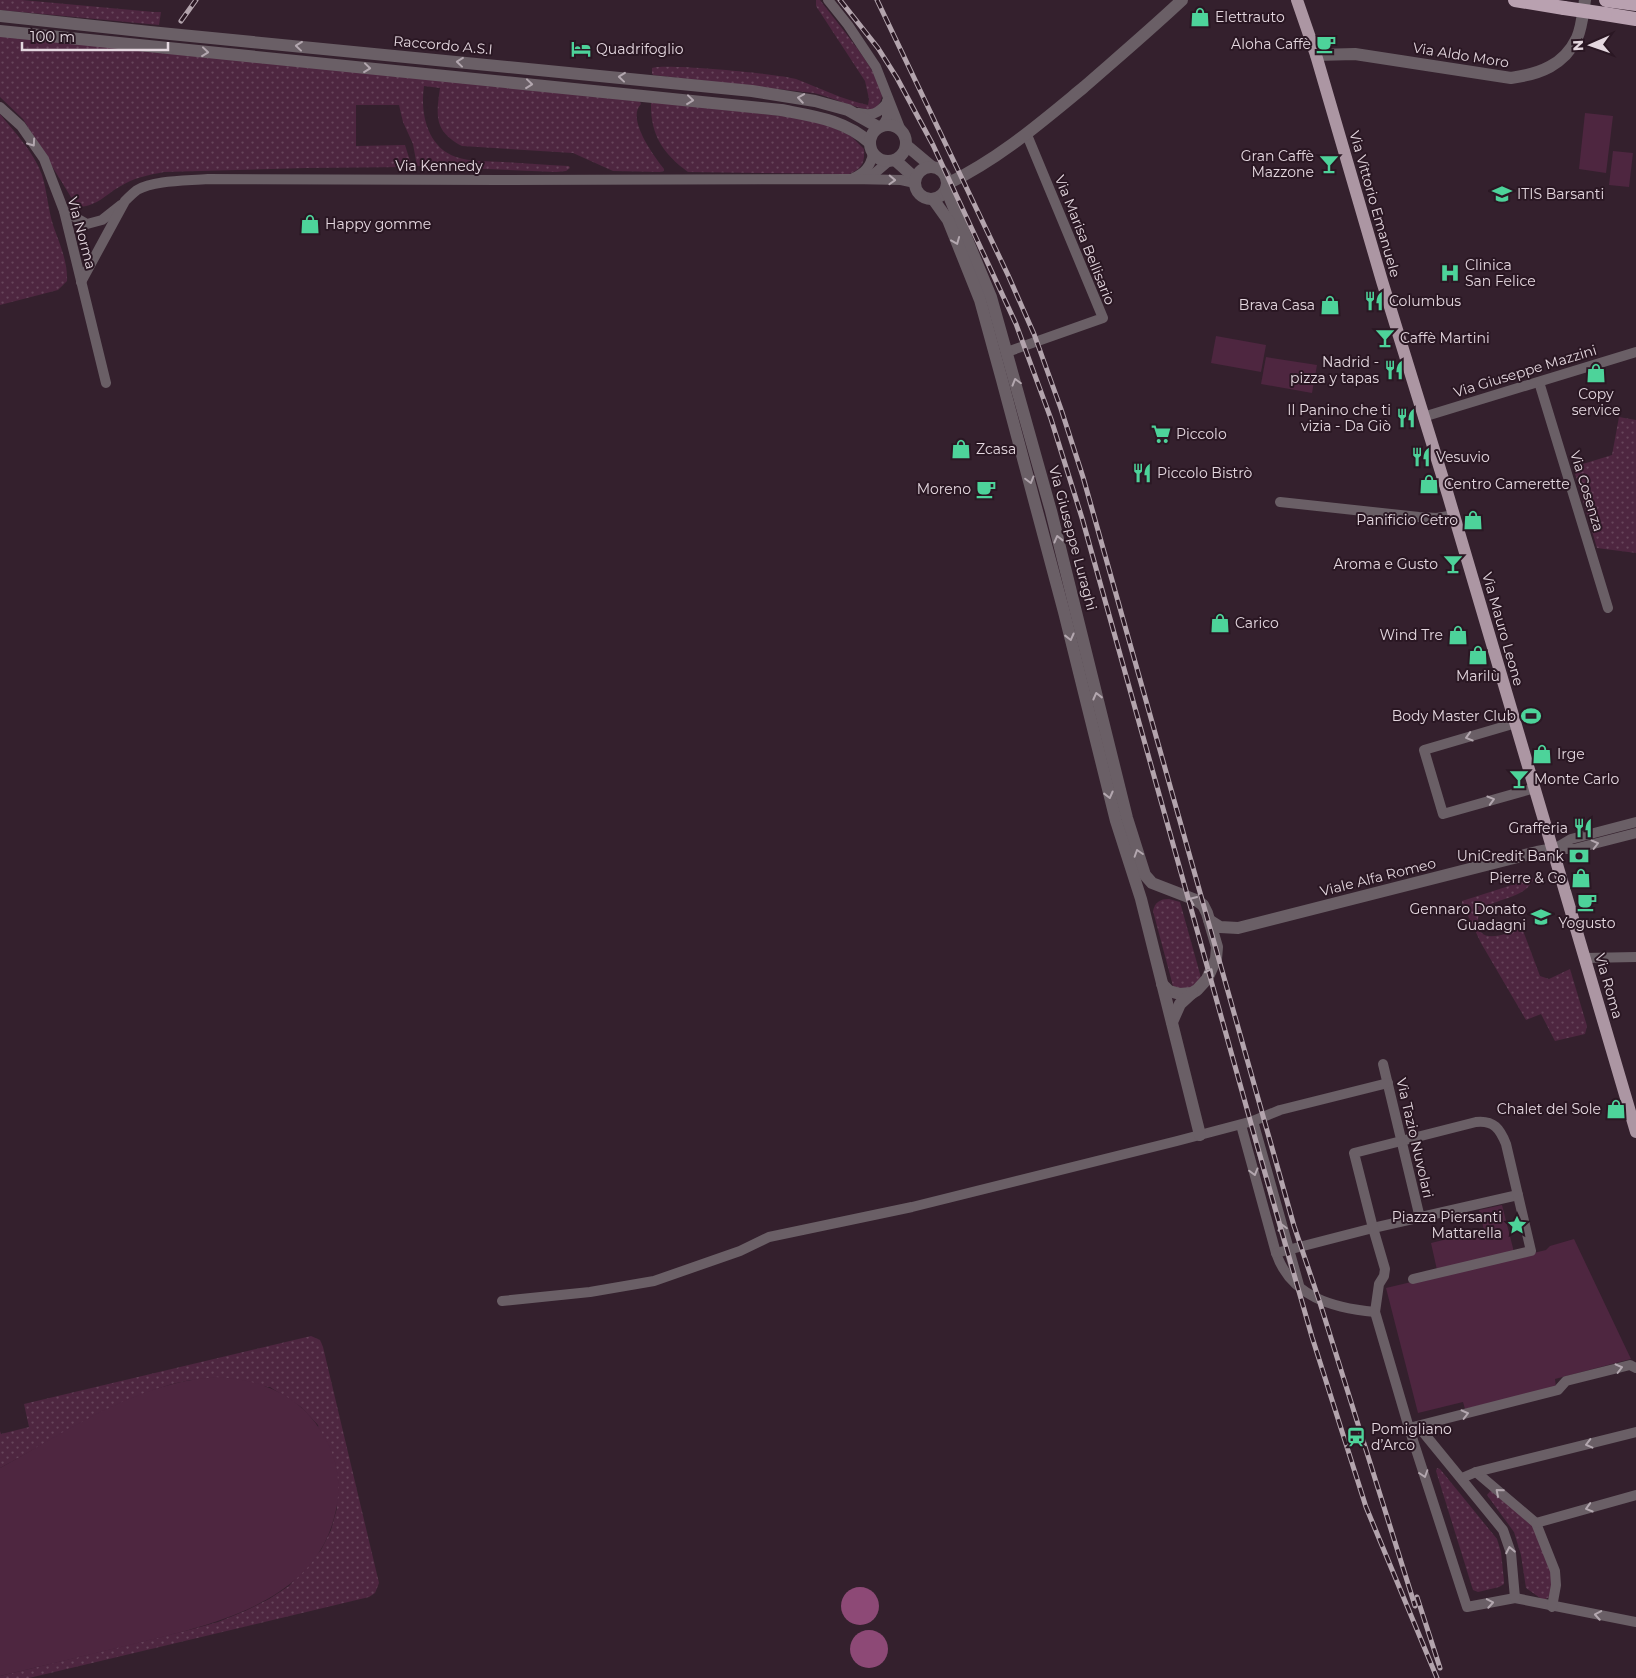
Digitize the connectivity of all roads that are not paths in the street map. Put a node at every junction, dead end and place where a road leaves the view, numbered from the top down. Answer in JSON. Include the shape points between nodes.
{"nodes":[{"id":1,"x":828,"y":0,"type":"edge"},
{"id":2,"x":1182,"y":0,"type":"edge"},
{"id":3,"x":1297,"y":0,"type":"edge"},
{"id":4,"x":1515,"y":0,"type":"edge"},
{"id":5,"x":1585,"y":0,"type":"edge"},
{"id":6,"x":1636,"y":4,"type":"edge"},
{"id":7,"x":1605,"y":7,"type":"edge"},
{"id":8,"x":0,"y":16,"type":"edge"},
{"id":9,"x":1636,"y":19,"type":"edge"},
{"id":10,"x":0,"y":32,"type":"edge"},
{"id":11,"x":1316,"y":55,"type":"junction"},
{"id":12,"x":886,"y":90,"type":"junction"},
{"id":13,"x":888,"y":103,"type":"junction"},
{"id":14,"x":0,"y":106,"type":"edge"},
{"id":15,"x":848,"y":110,"type":"junction"},
{"id":16,"x":880,"y":126,"type":"junction"},
{"id":17,"x":900,"y":128,"type":"junction"},
{"id":18,"x":1027,"y":135,"type":"junction"},
{"id":19,"x":906,"y":145,"type":"junction"},
{"id":20,"x":871,"y":148,"type":"junction"},
{"id":21,"x":892,"y":160,"type":"junction"},
{"id":22,"x":936,"y":168,"type":"junction"},
{"id":23,"x":976,"y":170,"type":"junction"},
{"id":24,"x":852,"y":179,"type":"junction"},
{"id":25,"x":868,"y":179,"type":"junction"},
{"id":26,"x":915,"y":181,"type":"junction"},
{"id":27,"x":946,"y":187,"type":"junction"},
{"id":28,"x":933,"y":199,"type":"junction"},
{"id":29,"x":125,"y":201,"type":"junction"},
{"id":30,"x":64,"y":211,"type":"junction"},
{"id":31,"x":955,"y":211,"type":"junction"},
{"id":32,"x":81,"y":282,"type":"junction"},
{"id":33,"x":1007,"y":352,"type":"junction"},
{"id":34,"x":1636,"y":352,"type":"edge"},
{"id":35,"x":1539,"y":382,"type":"junction"},
{"id":36,"x":106,"y":383,"type":"dead end"},
{"id":37,"x":1423,"y":416,"type":"junction"},
{"id":38,"x":1280,"y":502,"type":"dead end"},
{"id":39,"x":1454,"y":515,"type":"junction"},
{"id":40,"x":1608,"y":608,"type":"dead end"},
{"id":41,"x":1516,"y":723,"type":"junction"},
{"id":42,"x":1535,"y":788,"type":"junction"},
{"id":43,"x":1636,"y":822,"type":"edge"},
{"id":44,"x":1636,"y":833,"type":"edge"},
{"id":45,"x":1554,"y":849,"type":"junction"},
{"id":46,"x":1166,"y":889,"type":"junction"},
{"id":47,"x":1140,"y":899,"type":"junction"},
{"id":48,"x":1209,"y":920,"type":"junction"},
{"id":49,"x":1238,"y":928,"type":"junction"},
{"id":50,"x":1217,"y":948,"type":"junction"},
{"id":51,"x":1636,"y":956,"type":"edge"},
{"id":52,"x":1585,"y":958,"type":"junction"},
{"id":53,"x":1162,"y":984,"type":"junction"},
{"id":54,"x":1192,"y":993,"type":"junction"},
{"id":55,"x":1172,"y":1022,"type":"junction"},
{"id":56,"x":1383,"y":1064,"type":"dead end"},
{"id":57,"x":1388,"y":1083,"type":"junction"},
{"id":58,"x":1634,"y":1116,"type":"edge"},
{"id":59,"x":1253,"y":1121,"type":"junction"},
{"id":60,"x":1241,"y":1124,"type":"junction"},
{"id":61,"x":1636,"y":1132,"type":"edge"},
{"id":62,"x":1200,"y":1136,"type":"junction"},
{"id":63,"x":1401,"y":1141,"type":"junction"},
{"id":64,"x":1518,"y":1195,"type":"junction"},
{"id":65,"x":1420,"y":1218,"type":"junction"},
{"id":66,"x":1373,"y":1228,"type":"junction"},
{"id":67,"x":1289,"y":1251,"type":"junction"},
{"id":68,"x":1276,"y":1253,"type":"junction"},
{"id":69,"x":1413,"y":1279,"type":"dead end"},
{"id":70,"x":1303,"y":1290,"type":"junction"},
{"id":71,"x":502,"y":1301,"type":"dead end"},
{"id":72,"x":1374,"y":1312,"type":"junction"},
{"id":73,"x":1636,"y":1368,"type":"edge"},
{"id":74,"x":1413,"y":1427,"type":"junction"},
{"id":75,"x":1636,"y":1432,"type":"edge"},
{"id":76,"x":1476,"y":1472,"type":"junction"},
{"id":77,"x":1462,"y":1478,"type":"junction"},
{"id":78,"x":1636,"y":1495,"type":"edge"},
{"id":79,"x":1536,"y":1523,"type":"junction"},
{"id":80,"x":1515,"y":1598,"type":"junction"},
{"id":81,"x":1555,"y":1608,"type":"junction"},
{"id":82,"x":1636,"y":1622,"type":"edge"}],
"edges":[{"from":1,"to":12,"type":"street","via":[[876,67]]},
{"from":2,"to":18,"type":"street"},
{"from":3,"to":11,"type":"main road","name":"Via Vittorio Emanuele"},
{"from":4,"to":7,"type":"highway","bridge":true,"via":[[1564,8]]},
{"from":5,"to":11,"type":"street","name":"Via Aldo Moro","via":[[1578,37],[1566,56],[1548,69],[1530,75],[1511,78],[1355,54]]},
{"from":6,"to":7,"type":"highway"},
{"from":7,"to":9,"type":"highway"},
{"from":15,"to":8,"type":"street","name":"Raccordo A.S.I","one_way":true,"via":[[752,91]]},
{"from":10,"to":20,"type":"street","one_way":true,"via":[[781,110],[849,127]]},
{"from":11,"to":37,"type":"main road","name":"Via Vittorio Emanuele"},
{"from":12,"to":13,"type":"street"},
{"from":12,"to":17,"type":"street"},
{"from":13,"to":15,"type":"street","via":[[873,115]]},
{"from":13,"to":16,"type":"street","via":[[887,118]]},
{"from":14,"to":30,"type":"street","name":"Via Norma","one_way":true,"via":[[21,126],[44,159]]},
{"from":15,"to":16,"type":"street","name":"Raccordo A.S.I"},
{"from":16,"to":17,"type":"street"},
{"from":16,"to":20,"type":"street","via":[[873,131]]},
{"from":17,"to":19,"type":"street"},
{"from":18,"to":23,"type":"street"},
{"from":18,"to":33,"type":"street","name":"Via Marisa Bellisario","via":[[1102,318]]},
{"from":19,"to":21,"type":"street","via":[[901,156]]},
{"from":19,"to":22,"type":"street"},
{"from":20,"to":21,"type":"street","via":[[878,158]]},
{"from":20,"to":24,"type":"street","via":[[871,163],[866,172]]},
{"from":21,"to":25,"type":"street"},
{"from":21,"to":26,"type":"street"},
{"from":22,"to":23,"type":"street","via":[[956,172]]},
{"from":22,"to":26,"type":"street","via":[[921,170]]},
{"from":22,"to":27,"type":"street","via":[[945,174]]},
{"from":23,"to":27,"type":"street"},
{"from":23,"to":31,"type":"street","via":[[958,192]]},
{"from":24,"to":25,"type":"street","name":"Via Kennedy"},
{"from":24,"to":29,"type":"street","name":"Via Kennedy","via":[[208,179],[147,186]]},
{"from":25,"to":26,"type":"street","name":"Via Kennedy","one_way":true},
{"from":26,"to":28,"type":"street","via":[[919,193]]},
{"from":27,"to":28,"type":"street"},
{"from":27,"to":31,"type":"street","name":"Via Giuseppe Luraghi"},
{"from":28,"to":47,"type":"street","name":"Via Giuseppe Luraghi","one_way":true,"via":[[948,220],[980,300],[1041,522],[1116,821]]},
{"from":29,"to":30,"type":"street","via":[[102,220],[87,224]]},
{"from":29,"to":32,"type":"street","name":"Via Kennedy"},
{"from":30,"to":32,"type":"street","name":"Via Norma"},
{"from":31,"to":33,"type":"street","name":"Via Giuseppe Luraghi","via":[[991,297]]},
{"from":32,"to":36,"type":"street","name":"Via Norma"},
{"from":46,"to":33,"type":"street","name":"Via Giuseppe Luraghi","one_way":true,"via":[[1152,883],[1145,875],[1127,818],[1077,611]]},
{"from":34,"to":35,"type":"street","name":"Via Giuseppe Mazzini"},
{"from":35,"to":37,"type":"street","name":"Via Giuseppe Mazzini"},
{"from":35,"to":40,"type":"street","name":"Via Cosenza"},
{"from":37,"to":39,"type":"main road","name":"Via Mauro Leone"},
{"from":38,"to":39,"type":"street","via":[[1419,518]]},
{"from":39,"to":41,"type":"main road","name":"Via Mauro Leone"},
{"from":41,"to":42,"type":"main road","name":"Via Mauro Leone"},
{"from":41,"to":42,"type":"street","one_way":true,"via":[[1424,750],[1443,814]]},
{"from":42,"to":45,"type":"main road","name":"Via Mauro Leone"},
{"from":43,"to":45,"type":"street","name":"Viale Alfa Romeo","via":[[1571,839]]},
{"from":45,"to":44,"type":"street","name":"Viale Alfa Romeo","one_way":true,"via":[[1574,849]]},
{"from":45,"to":49,"type":"street","name":"Viale Alfa Romeo"},
{"from":45,"to":52,"type":"main road","name":"Via Roma"},
{"from":46,"to":47,"type":"street"},
{"from":48,"to":46,"type":"street","name":"Via Giuseppe Luraghi","one_way":true,"via":[[1200,902]]},
{"from":47,"to":53,"type":"street","name":"Via Giuseppe Luraghi"},
{"from":48,"to":49,"type":"street","via":[[1220,927]]},
{"from":48,"to":50,"type":"street","name":"Via Giuseppe Luraghi"},
{"from":49,"to":50,"type":"street","via":[[1221,938]]},
{"from":54,"to":50,"type":"street","one_way":true,"via":[[1206,979],[1217,957]]},
{"from":51,"to":52,"type":"street"},
{"from":52,"to":58,"type":"main road","name":"Via Roma"},
{"from":53,"to":54,"type":"street","via":[[1169,992]]},
{"from":53,"to":55,"type":"street","name":"Via Giuseppe Luraghi"},
{"from":54,"to":55,"type":"street","via":[[1180,1004]]},
{"from":55,"to":62,"type":"street","name":"Via Giuseppe Luraghi"},
{"from":56,"to":57,"type":"street","name":"Via Tazio Nuvolari"},
{"from":57,"to":59,"type":"street","via":[[1280,1110]]},
{"from":57,"to":63,"type":"street","name":"Via Tazio Nuvolari"},
{"from":58,"to":61,"type":"main road","name":"Via Roma"},
{"from":59,"to":60,"type":"street"},
{"from":67,"to":59,"type":"street","one_way":true},
{"from":60,"to":62,"type":"street"},
{"from":60,"to":68,"type":"street","one_way":true},
{"from":62,"to":71,"type":"street","via":[[770,1237],[654,1281],[590,1292]]},
{"from":63,"to":64,"type":"street","via":[[1476,1122],[1490,1122],[1498,1128],[1506,1144]]},
{"from":63,"to":65,"type":"street","name":"Via Tazio Nuvolari"},
{"from":63,"to":66,"type":"street","via":[[1354,1153]]},
{"from":64,"to":65,"type":"street"},
{"from":64,"to":69,"type":"street","via":[[1530,1251]]},
{"from":65,"to":66,"type":"street"},
{"from":66,"to":67,"type":"street"},
{"from":66,"to":72,"type":"street","via":[[1386,1268],[1379,1284]]},
{"from":67,"to":68,"type":"street"},
{"from":67,"to":70,"type":"street"},
{"from":68,"to":70,"type":"street","via":[[1284,1271]]},
{"from":70,"to":72,"type":"street","via":[[1326,1302],[1352,1310]]},
{"from":72,"to":74,"type":"street"},
{"from":74,"to":73,"type":"street","one_way":true,"via":[[1558,1390],[1566,1382],[1630,1365]]},
{"from":74,"to":77,"type":"street"},
{"from":74,"to":80,"type":"street","one_way":true,"via":[[1467,1607]]},
{"from":75,"to":76,"type":"street","one_way":true},
{"from":76,"to":77,"type":"street"},
{"from":79,"to":76,"type":"street","one_way":true},
{"from":80,"to":77,"type":"street","one_way":true,"via":[[1511,1554],[1503,1530]]},
{"from":78,"to":79,"type":"street","one_way":true},
{"from":79,"to":81,"type":"street","via":[[1556,1571]]},
{"from":80,"to":81,"type":"street"},
{"from":82,"to":81,"type":"street","one_way":true}]}
